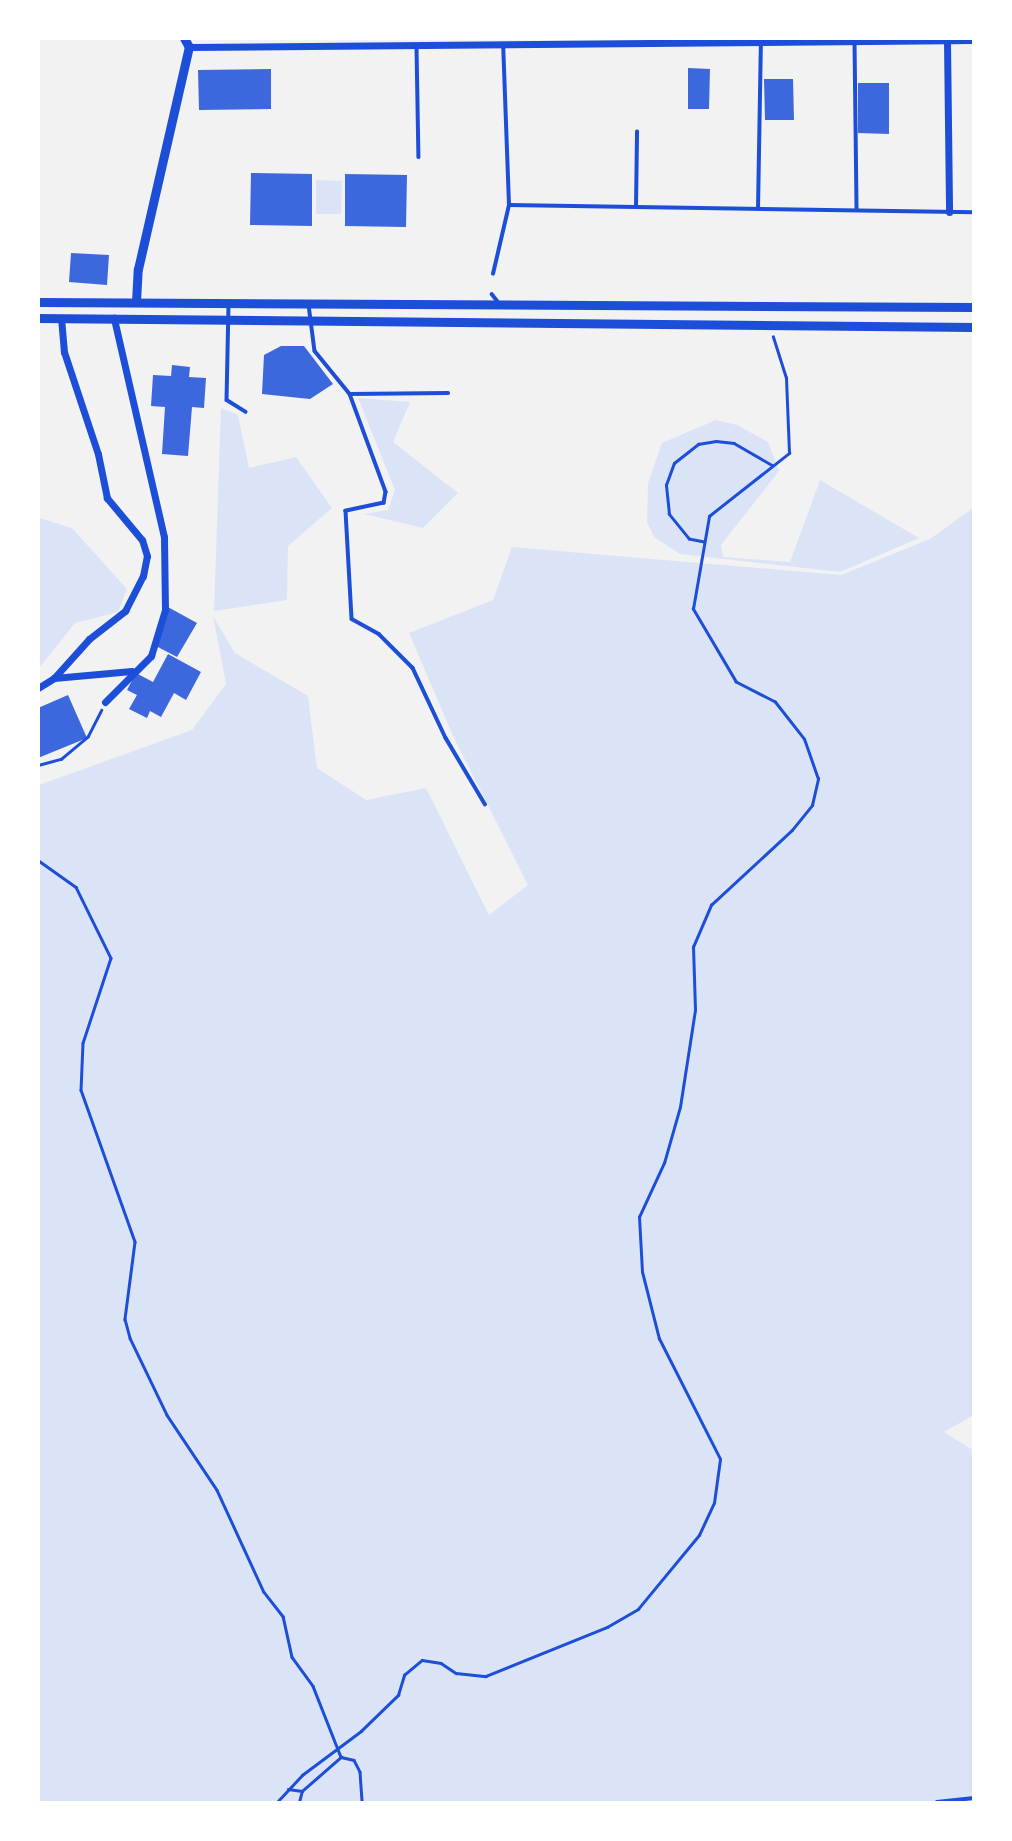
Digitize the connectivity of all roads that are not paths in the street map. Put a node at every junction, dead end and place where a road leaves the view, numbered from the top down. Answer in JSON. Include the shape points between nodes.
{"nodes":[{"id":1,"x":974,"y":40,"type":"edge"},
{"id":2,"x":761,"y":41,"type":"edge"},
{"id":3,"x":947,"y":41,"type":"junction"},
{"id":4,"x":320,"y":42,"type":"edge"},
{"id":5,"x":395,"y":42,"type":"edge"},
{"id":6,"x":468,"y":42,"type":"edge"},
{"id":7,"x":855,"y":42,"type":"junction"},
{"id":8,"x":187,"y":43,"type":"edge"},
{"id":9,"x":503,"y":45,"type":"junction"},
{"id":10,"x":417,"y":46,"type":"junction"},
{"id":11,"x":637,"y":132,"type":"dead end"},
{"id":12,"x":419,"y":157,"type":"dead end"},
{"id":13,"x":509,"y":205,"type":"junction"},
{"id":14,"x":636,"y":207,"type":"junction"},
{"id":15,"x":758,"y":209,"type":"junction"},
{"id":16,"x":857,"y":210,"type":"junction"},
{"id":17,"x":949,"y":212,"type":"junction"},
{"id":18,"x":974,"y":212,"type":"edge"},
{"id":19,"x":493,"y":274,"type":"dead end"},
{"id":20,"x":492,"y":294,"type":"dead end"},
{"id":21,"x":38,"y":302,"type":"edge"},
{"id":22,"x":136,"y":302,"type":"junction"},
{"id":23,"x":229,"y":303,"type":"junction"},
{"id":24,"x":309,"y":303,"type":"junction"},
{"id":25,"x":459,"y":304,"type":"junction"},
{"id":26,"x":500,"y":304,"type":"junction"},
{"id":27,"x":974,"y":307,"type":"edge"},
{"id":28,"x":38,"y":318,"type":"edge"},
{"id":29,"x":61,"y":318,"type":"junction"},
{"id":30,"x":114,"y":318,"type":"junction"},
{"id":31,"x":229,"y":320,"type":"junction"},
{"id":32,"x":308,"y":320,"type":"junction"},
{"id":33,"x":458,"y":322,"type":"junction"},
{"id":34,"x":974,"y":327,"type":"edge"},
{"id":35,"x":449,"y":393,"type":"dead end"},
{"id":36,"x":350,"y":394,"type":"junction"},
{"id":37,"x":246,"y":412,"type":"dead end"},
{"id":38,"x":132,"y":671,"type":"junction"},
{"id":39,"x":54,"y":678,"type":"junction"},
{"id":40,"x":38,"y":688,"type":"edge"},
{"id":41,"x":105,"y":702,"type":"road end"},
{"id":42,"x":485,"y":804,"type":"dead end"},
{"id":43,"x":974,"y":1798,"type":"edge"},
{"id":44,"x":937,"y":1802,"type":"edge"}],
"edges":[{"from":1,"to":3,"type":"street"},
{"from":2,"to":7,"type":"street"},
{"from":2,"to":9,"type":"street"},
{"from":2,"to":15,"type":"lane"},
{"from":3,"to":7,"type":"street"},
{"from":3,"to":17,"type":"street"},
{"from":4,"to":5,"type":"street"},
{"from":4,"to":8,"type":"street"},
{"from":5,"to":10,"type":"street"},
{"from":6,"to":9,"type":"street"},
{"from":6,"to":10,"type":"street"},
{"from":7,"to":16,"type":"lane"},
{"from":8,"to":22,"type":"street","via":[[138,269]]},
{"from":9,"to":13,"type":"lane"},
{"from":10,"to":12,"type":"lane"},
{"from":11,"to":14,"type":"lane"},
{"from":13,"to":14,"type":"lane"},
{"from":13,"to":19,"type":"lane"},
{"from":14,"to":15,"type":"lane"},
{"from":15,"to":16,"type":"lane"},
{"from":16,"to":17,"type":"lane"},
{"from":17,"to":18,"type":"lane"},
{"from":20,"to":26,"type":"lane"},
{"from":21,"to":22,"type":"street"},
{"from":22,"to":23,"type":"street"},
{"from":22,"to":30,"type":"street"},
{"from":23,"to":24,"type":"street"},
{"from":23,"to":31,"type":"lane"},
{"from":24,"to":25,"type":"street"},
{"from":24,"to":32,"type":"lane"},
{"from":25,"to":26,"type":"street"},
{"from":25,"to":33,"type":"street"},
{"from":26,"to":27,"type":"street"},
{"from":28,"to":29,"type":"street"},
{"from":29,"to":30,"type":"street"},
{"from":29,"to":39,"type":"street","via":[[64,352],[98,454],[107,498],[142,540],[147,556],[143,576],[125,611],[114,615]]},
{"from":30,"to":31,"type":"street"},
{"from":30,"to":38,"type":"street","via":[[164,537],[164,610],[151,656]]},
{"from":31,"to":32,"type":"street"},
{"from":31,"to":37,"type":"lane","via":[[227,400]]},
{"from":32,"to":33,"type":"street"},
{"from":32,"to":36,"type":"lane","via":[[315,351]]},
{"from":33,"to":34,"type":"street"},
{"from":35,"to":36,"type":"lane"},
{"from":36,"to":42,"type":"lane","via":[[386,492],[384,503],[346,511],[352,619],[379,634],[412,668]]},
{"from":38,"to":39,"type":"street"},
{"from":38,"to":41,"type":"street"},
{"from":39,"to":40,"type":"street"},
{"from":43,"to":44,"type":"lane"}]}
